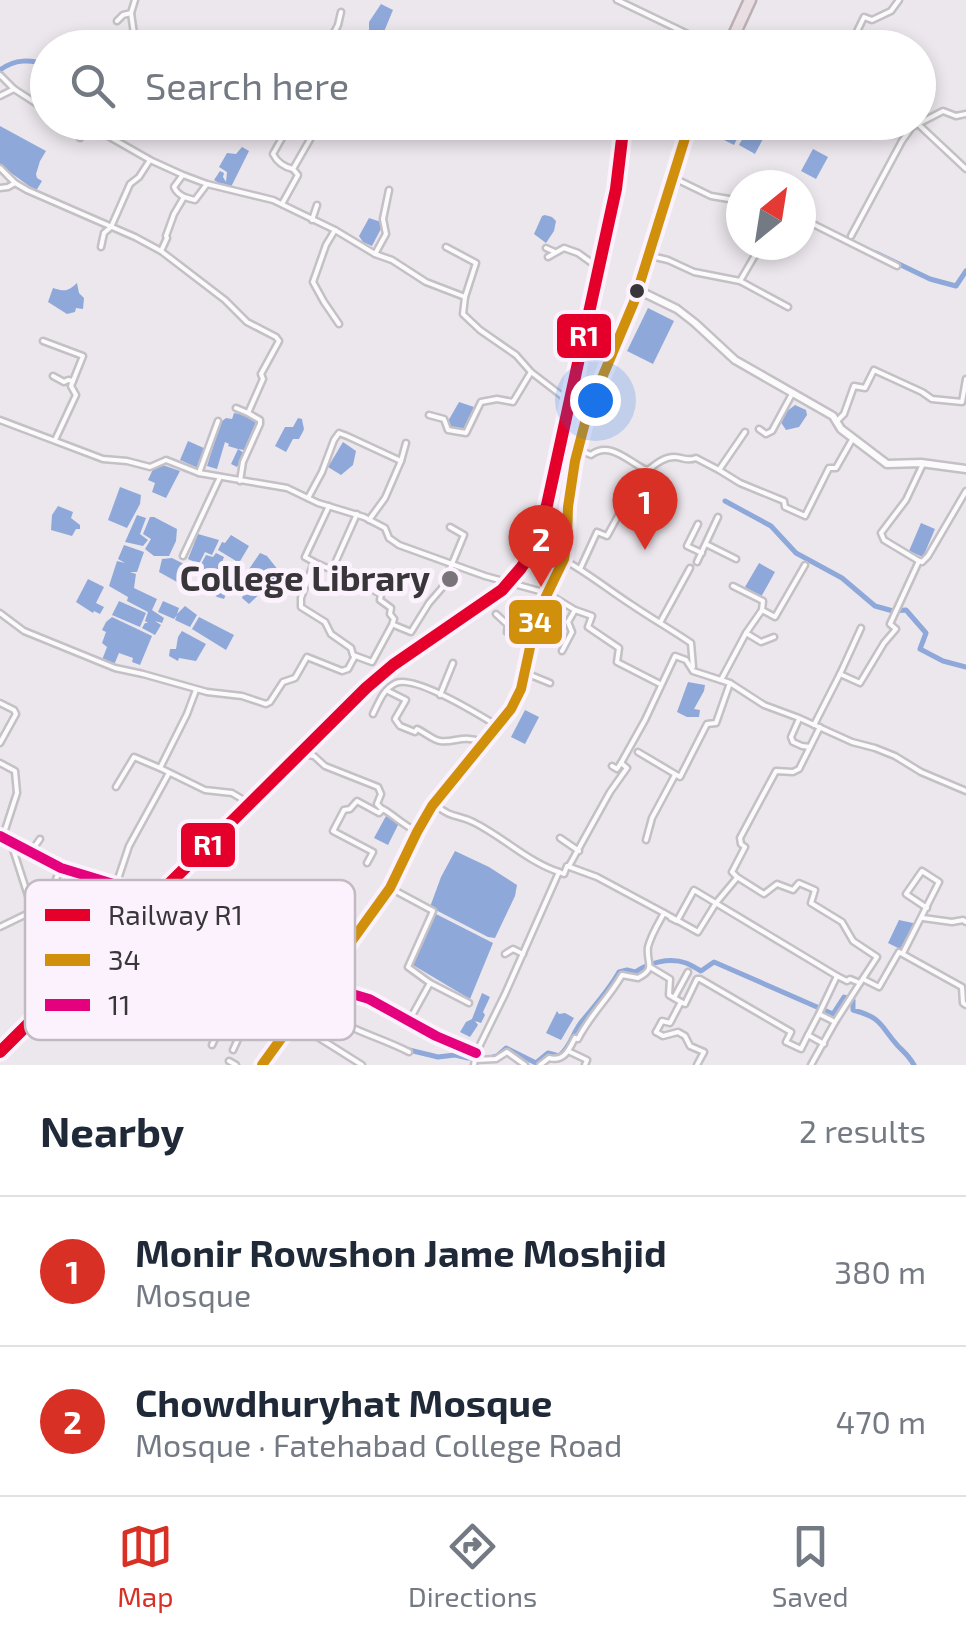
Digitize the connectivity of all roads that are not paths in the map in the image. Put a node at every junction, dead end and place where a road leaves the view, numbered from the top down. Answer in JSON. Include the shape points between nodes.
{"nodes":[{"id":1,"x":135,"y":0,"type":"edge"},
{"id":2,"x":617,"y":0,"type":"edge"},
{"id":3,"x":749,"y":0,"type":"edge"},
{"id":4,"x":899,"y":0,"type":"edge"},
{"id":5,"x":341,"y":12,"type":"dead end"},
{"id":6,"x":130,"y":14,"type":"junction"},
{"id":7,"x":117,"y":22,"type":"dead end"},
{"id":8,"x":133,"y":30,"type":"edge"},
{"id":9,"x":335,"y":30,"type":"edge"},
{"id":10,"x":680,"y":30,"type":"edge"},
{"id":11,"x":735,"y":30,"type":"edge"},
{"id":12,"x":858,"y":30,"type":"edge"},
{"id":13,"x":0,"y":75,"type":"edge"},
{"id":14,"x":14,"y":89,"type":"junction"},
{"id":15,"x":0,"y":96,"type":"edge"},
{"id":16,"x":30,"y":99,"type":"edge"},
{"id":17,"x":966,"y":114,"type":"edge"},
{"id":18,"x":936,"y":115,"type":"edge"},
{"id":19,"x":115,"y":140,"type":"edge"},
{"id":20,"x":281,"y":140,"type":"edge"},
{"id":21,"x":310,"y":140,"type":"edge"},
{"id":22,"x":685,"y":140,"type":"edge"},
{"id":23,"x":686,"y":140,"type":"edge"},
{"id":24,"x":903,"y":140,"type":"edge"},
{"id":25,"x":935,"y":140,"type":"edge"},
{"id":26,"x":150,"y":160,"type":"junction"},
{"id":27,"x":0,"y":168,"type":"edge"},
{"id":28,"x":293,"y":169,"type":"junction"},
{"id":29,"x":966,"y":169,"type":"edge"},
{"id":30,"x":183,"y":175,"type":"junction"},
{"id":31,"x":676,"y":179,"type":"junction"},
{"id":32,"x":15,"y":183,"type":"junction"},
{"id":33,"x":207,"y":184,"type":"junction"},
{"id":34,"x":0,"y":188,"type":"edge"},
{"id":35,"x":389,"y":190,"type":"dead end"},
{"id":36,"x":184,"y":197,"type":"junction"},
{"id":37,"x":726,"y":198,"type":"edge"},
{"id":38,"x":282,"y":204,"type":"junction"},
{"id":39,"x":316,"y":205,"type":"dead end"},
{"id":40,"x":312,"y":220,"type":"junction"},
{"id":41,"x":816,"y":226,"type":"edge"},
{"id":42,"x":111,"y":227,"type":"junction"},
{"id":43,"x":336,"y":230,"type":"junction"},
{"id":44,"x":851,"y":236,"type":"dead end"},
{"id":45,"x":101,"y":247,"type":"dead end"},
{"id":46,"x":446,"y":247,"type":"dead end"},
{"id":47,"x":546,"y":248,"type":"dead end"},
{"id":48,"x":161,"y":251,"type":"junction"},
{"id":49,"x":556,"y":252,"type":"junction"},
{"id":50,"x":375,"y":254,"type":"junction"},
{"id":51,"x":651,"y":256,"type":"junction"},
{"id":52,"x":548,"y":257,"type":"dead end"},
{"id":53,"x":752,"y":260,"type":"edge"},
{"id":54,"x":898,"y":266,"type":"dead end"},
{"id":55,"x":599,"y":268,"type":"dead end"},
{"id":56,"x":740,"y":281,"type":"junction"},
{"id":57,"x":640,"y":291,"type":"junction"},
{"id":58,"x":465,"y":297,"type":"junction"},
{"id":59,"x":788,"y":307,"type":"dead end"},
{"id":60,"x":339,"y":324,"type":"dead end"},
{"id":61,"x":43,"y":341,"type":"dead end"},
{"id":62,"x":531,"y":372,"type":"junction"},
{"id":63,"x":53,"y":376,"type":"dead end"},
{"id":64,"x":966,"y":379,"type":"edge"},
{"id":65,"x":73,"y":382,"type":"junction"},
{"id":66,"x":792,"y":394,"type":"junction"},
{"id":67,"x":236,"y":408,"type":"dead end"},
{"id":68,"x":589,"y":408,"type":"junction"},
{"id":69,"x":248,"y":413,"type":"junction"},
{"id":70,"x":430,"y":415,"type":"dead end"},
{"id":71,"x":0,"y":420,"type":"edge"},
{"id":72,"x":218,"y":421,"type":"dead end"},
{"id":73,"x":837,"y":421,"type":"junction"},
{"id":74,"x":759,"y":429,"type":"dead end"},
{"id":75,"x":745,"y":432,"type":"dead end"},
{"id":76,"x":853,"y":438,"type":"junction"},
{"id":77,"x":55,"y":440,"type":"junction"},
{"id":78,"x":406,"y":443,"type":"dead end"},
{"id":79,"x":580,"y":449,"type":"junction"},
{"id":80,"x":400,"y":461,"type":"junction"},
{"id":81,"x":923,"y":464,"type":"junction"},
{"id":82,"x":644,"y":469,"type":"junction"},
{"id":83,"x":966,"y":469,"type":"edge"},
{"id":84,"x":719,"y":470,"type":"junction"},
{"id":85,"x":199,"y":473,"type":"junction"},
{"id":86,"x":220,"y":477,"type":"junction"},
{"id":87,"x":240,"y":481,"type":"junction"},
{"id":88,"x":966,"y":491,"type":"edge"},
{"id":89,"x":308,"y":498,"type":"junction"},
{"id":90,"x":328,"y":506,"type":"junction"},
{"id":91,"x":357,"y":514,"type":"junction"},
{"id":92,"x":718,"y":517,"type":"dead end"},
{"id":93,"x":369,"y":520,"type":"junction"},
{"id":94,"x":698,"y":524,"type":"dead end"},
{"id":95,"x":450,"y":527,"type":"dead end"},
{"id":96,"x":706,"y":544,"type":"junction"},
{"id":97,"x":702,"y":553,"type":"junction"},
{"id":98,"x":183,"y":556,"type":"dead end"},
{"id":99,"x":736,"y":559,"type":"dead end"},
{"id":100,"x":919,"y":560,"type":"junction"},
{"id":101,"x":566,"y":561,"type":"junction"},
{"id":102,"x":314,"y":562,"type":"junction"},
{"id":103,"x":697,"y":562,"type":"dead end"},
{"id":104,"x":452,"y":564,"type":"junction"},
{"id":105,"x":805,"y":565,"type":"dead end"},
{"id":106,"x":690,"y":568,"type":"dead end"},
{"id":107,"x":580,"y":569,"type":"junction"},
{"id":108,"x":332,"y":570,"type":"junction"},
{"id":109,"x":732,"y":586,"type":"dead end"},
{"id":110,"x":548,"y":593,"type":"junction"},
{"id":111,"x":575,"y":610,"type":"junction"},
{"id":112,"x":762,"y":610,"type":"junction"},
{"id":113,"x":0,"y":613,"type":"edge"},
{"id":114,"x":496,"y":614,"type":"dead end"},
{"id":115,"x":661,"y":621,"type":"junction"},
{"id":116,"x":392,"y":625,"type":"junction"},
{"id":117,"x":861,"y":628,"type":"dead end"},
{"id":118,"x":746,"y":633,"type":"junction"},
{"id":119,"x":774,"y":637,"type":"dead end"},
{"id":120,"x":531,"y":641,"type":"junction"},
{"id":121,"x":562,"y":652,"type":"dead end"},
{"id":122,"x":355,"y":656,"type":"junction"},
{"id":123,"x":454,"y":662,"type":"dead end"},
{"id":124,"x":693,"y":671,"type":"junction"},
{"id":125,"x":528,"y":674,"type":"junction"},
{"id":126,"x":840,"y":674,"type":"junction"},
{"id":127,"x":721,"y":680,"type":"junction"},
{"id":128,"x":550,"y":683,"type":"dead end"},
{"id":129,"x":730,"y":683,"type":"junction"},
{"id":130,"x":660,"y":684,"type":"junction"},
{"id":131,"x":196,"y":690,"type":"junction"},
{"id":132,"x":387,"y":690,"type":"junction"},
{"id":133,"x":440,"y":695,"type":"junction"},
{"id":134,"x":518,"y":700,"type":"junction"},
{"id":135,"x":0,"y":703,"type":"edge"},
{"id":136,"x":373,"y":714,"type":"dead end"},
{"id":137,"x":800,"y":718,"type":"junction"},
{"id":138,"x":818,"y":726,"type":"junction"},
{"id":139,"x":499,"y":727,"type":"junction"},
{"id":140,"x":482,"y":742,"type":"junction"},
{"id":141,"x":0,"y":743,"type":"edge"},
{"id":142,"x":810,"y":747,"type":"junction"},
{"id":143,"x":638,"y":752,"type":"dead end"},
{"id":144,"x":296,"y":755,"type":"dead end"},
{"id":145,"x":0,"y":762,"type":"edge"},
{"id":146,"x":622,"y":763,"type":"junction"},
{"id":147,"x":612,"y":766,"type":"dead end"},
{"id":148,"x":160,"y":768,"type":"junction"},
{"id":149,"x":169,"y":772,"type":"junction"},
{"id":150,"x":675,"y":774,"type":"junction"},
{"id":151,"x":116,"y":788,"type":"dead end"},
{"id":152,"x":966,"y":790,"type":"edge"},
{"id":153,"x":248,"y":802,"type":"dead end"},
{"id":154,"x":436,"y":805,"type":"junction"},
{"id":155,"x":382,"y":808,"type":"junction"},
{"id":156,"x":417,"y":832,"type":"junction"},
{"id":157,"x":4,"y":838,"type":"edge"},
{"id":158,"x":560,"y":838,"type":"dead end"},
{"id":159,"x":40,"y":839,"type":"dead end"},
{"id":160,"x":646,"y":840,"type":"dead end"},
{"id":161,"x":579,"y":851,"type":"junction"},
{"id":162,"x":30,"y":853,"type":"junction"},
{"id":163,"x":367,"y":863,"type":"dead end"},
{"id":164,"x":569,"y":866,"type":"junction"},
{"id":165,"x":60,"y":870,"type":"junction"},
{"id":166,"x":558,"y":872,"type":"junction"},
{"id":167,"x":736,"y":878,"type":"junction"},
{"id":168,"x":56,"y":880,"type":"edge"},
{"id":169,"x":82,"y":880,"type":"edge"},
{"id":170,"x":97,"y":880,"type":"edge"},
{"id":171,"x":118,"y":880,"type":"edge"},
{"id":172,"x":392,"y":889,"type":"junction"},
{"id":173,"x":25,"y":891,"type":"edge"},
{"id":174,"x":716,"y":903,"type":"junction"},
{"id":175,"x":927,"y":908,"type":"junction"},
{"id":176,"x":664,"y":913,"type":"junction"},
{"id":177,"x":25,"y":915,"type":"edge"},
{"id":178,"x":922,"y":918,"type":"junction"},
{"id":179,"x":674,"y":919,"type":"junction"},
{"id":180,"x":966,"y":922,"type":"edge"},
{"id":181,"x":0,"y":926,"type":"edge"},
{"id":182,"x":355,"y":938,"type":"edge"},
{"id":183,"x":355,"y":941,"type":"edge"},
{"id":184,"x":903,"y":953,"type":"junction"},
{"id":185,"x":505,"y":954,"type":"dead end"},
{"id":186,"x":524,"y":954,"type":"junction"},
{"id":187,"x":650,"y":967,"type":"junction"},
{"id":188,"x":688,"y":972,"type":"dead end"},
{"id":189,"x":837,"y":976,"type":"junction"},
{"id":190,"x":670,"y":979,"type":"junction"},
{"id":191,"x":862,"y":981,"type":"junction"},
{"id":192,"x":430,"y":983,"type":"junction"},
{"id":193,"x":682,"y":984,"type":"junction"},
{"id":194,"x":355,"y":994,"type":"edge"},
{"id":195,"x":674,"y":998,"type":"junction"},
{"id":196,"x":681,"y":1002,"type":"junction"},
{"id":197,"x":469,"y":1003,"type":"dead end"},
{"id":198,"x":966,"y":1005,"type":"edge"},
{"id":199,"x":819,"y":1014,"type":"junction"},
{"id":200,"x":410,"y":1022,"type":"junction"},
{"id":201,"x":835,"y":1022,"type":"junction"},
{"id":202,"x":355,"y":1031,"type":"edge"},
{"id":203,"x":808,"y":1035,"type":"junction"},
{"id":204,"x":214,"y":1040,"type":"edge"},
{"id":205,"x":239,"y":1040,"type":"edge"},
{"id":206,"x":283,"y":1040,"type":"edge"},
{"id":207,"x":330,"y":1040,"type":"edge"},
{"id":208,"x":212,"y":1044,"type":"dead end"},
{"id":209,"x":824,"y":1044,"type":"junction"},
{"id":210,"x":233,"y":1050,"type":"dead end"},
{"id":211,"x":408,"y":1052,"type":"dead end"},
{"id":212,"x":568,"y":1052,"type":"junction"},
{"id":213,"x":475,"y":1059,"type":"edge"},
{"id":214,"x":229,"y":1061,"type":"dead end"},
{"id":215,"x":236,"y":1065,"type":"edge"},
{"id":216,"x":264,"y":1065,"type":"edge"},
{"id":217,"x":362,"y":1065,"type":"edge"},
{"id":218,"x":525,"y":1065,"type":"edge"},
{"id":219,"x":540,"y":1065,"type":"edge"},
{"id":220,"x":585,"y":1065,"type":"edge"},
{"id":221,"x":697,"y":1065,"type":"edge"},
{"id":222,"x":811,"y":1065,"type":"edge"}],
"edges":[{"from":1,"to":6,"type":"street"},
{"from":2,"to":10,"type":"street"},
{"from":3,"to":11,"type":"highway"},
{"from":4,"to":12,"type":"street","via":[[882,16],[864,17]]},
{"from":5,"to":9,"type":"street"},
{"from":6,"to":7,"type":"street"},
{"from":6,"to":8,"type":"street"},
{"from":13,"to":14,"type":"street"},
{"from":14,"to":15,"type":"street"},
{"from":14,"to":16,"type":"street"},
{"from":17,"to":18,"type":"street"},
{"from":19,"to":26,"type":"street"},
{"from":20,"to":28,"type":"street","via":[[273,154]]},
{"from":21,"to":28,"type":"street"},
{"from":22,"to":68,"type":"highway","via":[[634,302]]},
{"from":23,"to":31,"type":"highway"},
{"from":24,"to":44,"type":"street"},
{"from":25,"to":29,"type":"street"},
{"from":26,"to":30,"type":"street"},
{"from":26,"to":42,"type":"street","via":[[130,184]]},
{"from":27,"to":32,"type":"street"},
{"from":28,"to":38,"type":"street","via":[[298,174]]},
{"from":30,"to":33,"type":"street"},
{"from":30,"to":36,"type":"street","via":[[174,187]]},
{"from":31,"to":37,"type":"street"},
{"from":31,"to":51,"type":"highway"},
{"from":32,"to":34,"type":"street"},
{"from":32,"to":42,"type":"street"},
{"from":33,"to":36,"type":"street","via":[[195,200]]},
{"from":33,"to":38,"type":"street"},
{"from":35,"to":50,"type":"street","via":[[386,234]]},
{"from":36,"to":48,"type":"street"},
{"from":38,"to":40,"type":"street"},
{"from":39,"to":40,"type":"street"},
{"from":40,"to":43,"type":"street"},
{"from":41,"to":54,"type":"street"},
{"from":42,"to":45,"type":"street"},
{"from":42,"to":48,"type":"street"},
{"from":43,"to":50,"type":"street"},
{"from":43,"to":60,"type":"street","via":[[314,282]]},
{"from":46,"to":58,"type":"street","via":[[476,262]]},
{"from":47,"to":49,"type":"street"},
{"from":48,"to":69,"type":"street","via":[[279,341]]},
{"from":49,"to":52,"type":"street"},
{"from":49,"to":55,"type":"street","via":[[571,250]]},
{"from":50,"to":58,"type":"street"},
{"from":51,"to":56,"type":"street"},
{"from":51,"to":57,"type":"highway"},
{"from":53,"to":56,"type":"street"},
{"from":56,"to":59,"type":"street"},
{"from":57,"to":66,"type":"street","via":[[677,309],[735,360]]},
{"from":57,"to":79,"type":"highway"},
{"from":58,"to":62,"type":"street","via":[[463,314]]},
{"from":61,"to":65,"type":"street","via":[[82,356]]},
{"from":62,"to":68,"type":"street"},
{"from":62,"to":70,"type":"street","via":[[513,402],[481,402],[466,433],[448,430],[444,419]]},
{"from":63,"to":65,"type":"street"},
{"from":64,"to":73,"type":"street","via":[[962,402],[932,399],[874,370],[865,388],[854,386]]},
{"from":65,"to":77,"type":"street","via":[[76,396]]},
{"from":66,"to":73,"type":"street"},
{"from":66,"to":74,"type":"street","via":[[772,431]]},
{"from":67,"to":69,"type":"street"},
{"from":68,"to":110,"type":"highway","via":[[572,476],[565,554]]},
{"from":69,"to":87,"type":"street","via":[[260,424]]},
{"from":71,"to":77,"type":"street"},
{"from":72,"to":85,"type":"street"},
{"from":73,"to":76,"type":"street"},
{"from":75,"to":84,"type":"street"},
{"from":76,"to":81,"type":"street","via":[[887,464]]},
{"from":76,"to":84,"type":"street","via":[[805,516]]},
{"from":77,"to":85,"type":"street","via":[[103,459],[150,467],[166,460]]},
{"from":78,"to":80,"type":"street"},
{"from":79,"to":82,"type":"street","via":[[591,455],[607,449]]},
{"from":79,"to":101,"type":"highway"},
{"from":80,"to":89,"type":"street","via":[[339,433]]},
{"from":80,"to":93,"type":"street"},
{"from":81,"to":83,"type":"street"},
{"from":81,"to":100,"type":"street","via":[[881,534]]},
{"from":82,"to":84,"type":"street","via":[[674,457],[696,458]]},
{"from":82,"to":107,"type":"street","via":[[608,536],[597,532]]},
{"from":85,"to":86,"type":"street"},
{"from":86,"to":87,"type":"street"},
{"from":86,"to":98,"type":"street"},
{"from":87,"to":89,"type":"street"},
{"from":88,"to":100,"type":"street","via":[[928,556]]},
{"from":89,"to":90,"type":"street"},
{"from":90,"to":91,"type":"street"},
{"from":90,"to":102,"type":"street","via":[[305,557]]},
{"from":91,"to":93,"type":"street"},
{"from":91,"to":108,"type":"street"},
{"from":92,"to":96,"type":"street"},
{"from":93,"to":104,"type":"street","via":[[396,544]]},
{"from":94,"to":97,"type":"street","via":[[687,546]]},
{"from":95,"to":104,"type":"street","via":[[464,535]]},
{"from":96,"to":97,"type":"street"},
{"from":96,"to":99,"type":"street"},
{"from":97,"to":103,"type":"street"},
{"from":100,"to":126,"type":"street","via":[[890,624],[896,629],[860,683]]},
{"from":101,"to":107,"type":"street"},
{"from":101,"to":110,"type":"highway"},
{"from":102,"to":108,"type":"street"},
{"from":102,"to":122,"type":"street","via":[[301,607],[325,622]]},
{"from":104,"to":110,"type":"street"},
{"from":104,"to":116,"type":"street","via":[[411,632]]},
{"from":105,"to":112,"type":"street","via":[[776,618]]},
{"from":106,"to":115,"type":"street"},
{"from":107,"to":115,"type":"street"},
{"from":108,"to":116,"type":"street","via":[[381,594],[392,608]]},
{"from":109,"to":112,"type":"street","via":[[764,601]]},
{"from":110,"to":111,"type":"street"},
{"from":110,"to":120,"type":"highway"},
{"from":110,"to":125,"type":"highway"},
{"from":111,"to":121,"type":"street"},
{"from":111,"to":130,"type":"street","via":[[589,614],[588,627],[618,648],[618,662]]},
{"from":112,"to":118,"type":"street"},
{"from":113,"to":131,"type":"street","via":[[77,654]]},
{"from":114,"to":120,"type":"street","via":[[507,631]]},
{"from":115,"to":124,"type":"street","via":[[692,643]]},
{"from":116,"to":122,"type":"street","via":[[372,662]]},
{"from":117,"to":126,"type":"street"},
{"from":118,"to":119,"type":"street","via":[[761,642]]},
{"from":118,"to":127,"type":"street"},
{"from":120,"to":134,"type":"highway"},
{"from":122,"to":131,"type":"street","via":[[342,671],[307,657],[266,704]]},
{"from":123,"to":133,"type":"street"},
{"from":124,"to":127,"type":"street"},
{"from":124,"to":130,"type":"street","via":[[675,656]]},
{"from":125,"to":128,"type":"street"},
{"from":125,"to":134,"type":"highway"},
{"from":126,"to":138,"type":"street"},
{"from":127,"to":129,"type":"street"},
{"from":129,"to":137,"type":"street"},
{"from":129,"to":150,"type":"street","via":[[716,723],[706,724],[680,778]]},
{"from":130,"to":146,"type":"street"},
{"from":131,"to":148,"type":"street"},
{"from":132,"to":133,"type":"street","via":[[404,681]]},
{"from":132,"to":136,"type":"street"},
{"from":132,"to":140,"type":"street","via":[[406,700],[396,719],[400,726],[438,740]]},
{"from":133,"to":139,"type":"street"},
{"from":134,"to":139,"type":"highway"},
{"from":135,"to":141,"type":"street","via":[[16,714]]},
{"from":137,"to":138,"type":"street"},
{"from":137,"to":142,"type":"street","via":[[793,742]]},
{"from":138,"to":142,"type":"street"},
{"from":138,"to":152,"type":"street"},
{"from":139,"to":140,"type":"highway"},
{"from":139,"to":154,"type":"highway"},
{"from":140,"to":156,"type":"highway"},
{"from":142,"to":167,"type":"street","via":[[799,769],[776,771],[740,838],[745,847],[732,869]]},
{"from":143,"to":150,"type":"street"},
{"from":144,"to":155,"type":"street","via":[[314,756],[378,787]]},
{"from":145,"to":157,"type":"street","via":[[15,771]]},
{"from":146,"to":147,"type":"street"},
{"from":146,"to":161,"type":"street","via":[[627,768]]},
{"from":148,"to":149,"type":"street"},
{"from":148,"to":151,"type":"street","via":[[134,757]]},
{"from":149,"to":153,"type":"street"},
{"from":149,"to":171,"type":"street"},
{"from":150,"to":160,"type":"street"},
{"from":154,"to":166,"type":"street"},
{"from":154,"to":172,"type":"highway"},
{"from":155,"to":156,"type":"street"},
{"from":155,"to":163,"type":"street","via":[[379,813],[357,801],[333,831],[373,852]]},
{"from":156,"to":182,"type":"highway","via":[[390,888]]},
{"from":157,"to":162,"type":"main road"},
{"from":157,"to":173,"type":"street"},
{"from":158,"to":161,"type":"street"},
{"from":159,"to":162,"type":"street"},
{"from":161,"to":164,"type":"street"},
{"from":162,"to":165,"type":"main road"},
{"from":164,"to":166,"type":"street"},
{"from":164,"to":176,"type":"street"},
{"from":165,"to":168,"type":"street"},
{"from":165,"to":169,"type":"street"},
{"from":165,"to":170,"type":"main road"},
{"from":166,"to":186,"type":"street"},
{"from":167,"to":174,"type":"street"},
{"from":167,"to":191,"type":"street","via":[[764,894],[778,884],[815,890],[811,903],[877,956]]},
{"from":172,"to":183,"type":"highway"},
{"from":172,"to":192,"type":"street","via":[[432,911],[408,968]]},
{"from":174,"to":179,"type":"street","via":[[694,890]]},
{"from":174,"to":179,"type":"street","via":[[698,932]]},
{"from":174,"to":189,"type":"street"},
{"from":175,"to":175,"type":"street","via":[[940,882],[922,871],[906,894]]},
{"from":175,"to":178,"type":"street"},
{"from":176,"to":179,"type":"street"},
{"from":176,"to":187,"type":"street","via":[[648,945]]},
{"from":177,"to":181,"type":"street"},
{"from":178,"to":180,"type":"street"},
{"from":178,"to":184,"type":"street"},
{"from":184,"to":191,"type":"street","via":[[879,987]]},
{"from":184,"to":198,"type":"street","via":[[962,987]]},
{"from":185,"to":186,"type":"street"},
{"from":186,"to":213,"type":"street"},
{"from":187,"to":190,"type":"street"},
{"from":187,"to":212,"type":"street","via":[[638,978],[622,975]]},
{"from":188,"to":193,"type":"street"},
{"from":189,"to":191,"type":"street"},
{"from":189,"to":199,"type":"street"},
{"from":190,"to":193,"type":"street"},
{"from":190,"to":195,"type":"street","via":[[668,994]]},
{"from":191,"to":201,"type":"street"},
{"from":192,"to":197,"type":"street"},
{"from":192,"to":200,"type":"street"},
{"from":193,"to":195,"type":"street"},
{"from":194,"to":200,"type":"street"},
{"from":195,"to":196,"type":"street"},
{"from":196,"to":203,"type":"street","via":[[697,979],[792,1032],[786,1042],[801,1049]]},
{"from":196,"to":221,"type":"street","via":[[670,1024],[662,1022],[656,1032],[685,1036],[704,1052]]},
{"from":199,"to":201,"type":"street"},
{"from":199,"to":203,"type":"street"},
{"from":200,"to":213,"type":"street"},
{"from":201,"to":209,"type":"street"},
{"from":202,"to":211,"type":"street"},
{"from":203,"to":209,"type":"street"},
{"from":204,"to":208,"type":"street"},
{"from":205,"to":210,"type":"street"},
{"from":206,"to":216,"type":"highway"},
{"from":207,"to":217,"type":"street"},
{"from":209,"to":222,"type":"street"},
{"from":212,"to":219,"type":"street"},
{"from":212,"to":220,"type":"street","via":[[587,1060]]},
{"from":213,"to":218,"type":"street","via":[[505,1052]]},
{"from":214,"to":215,"type":"street"}]}
